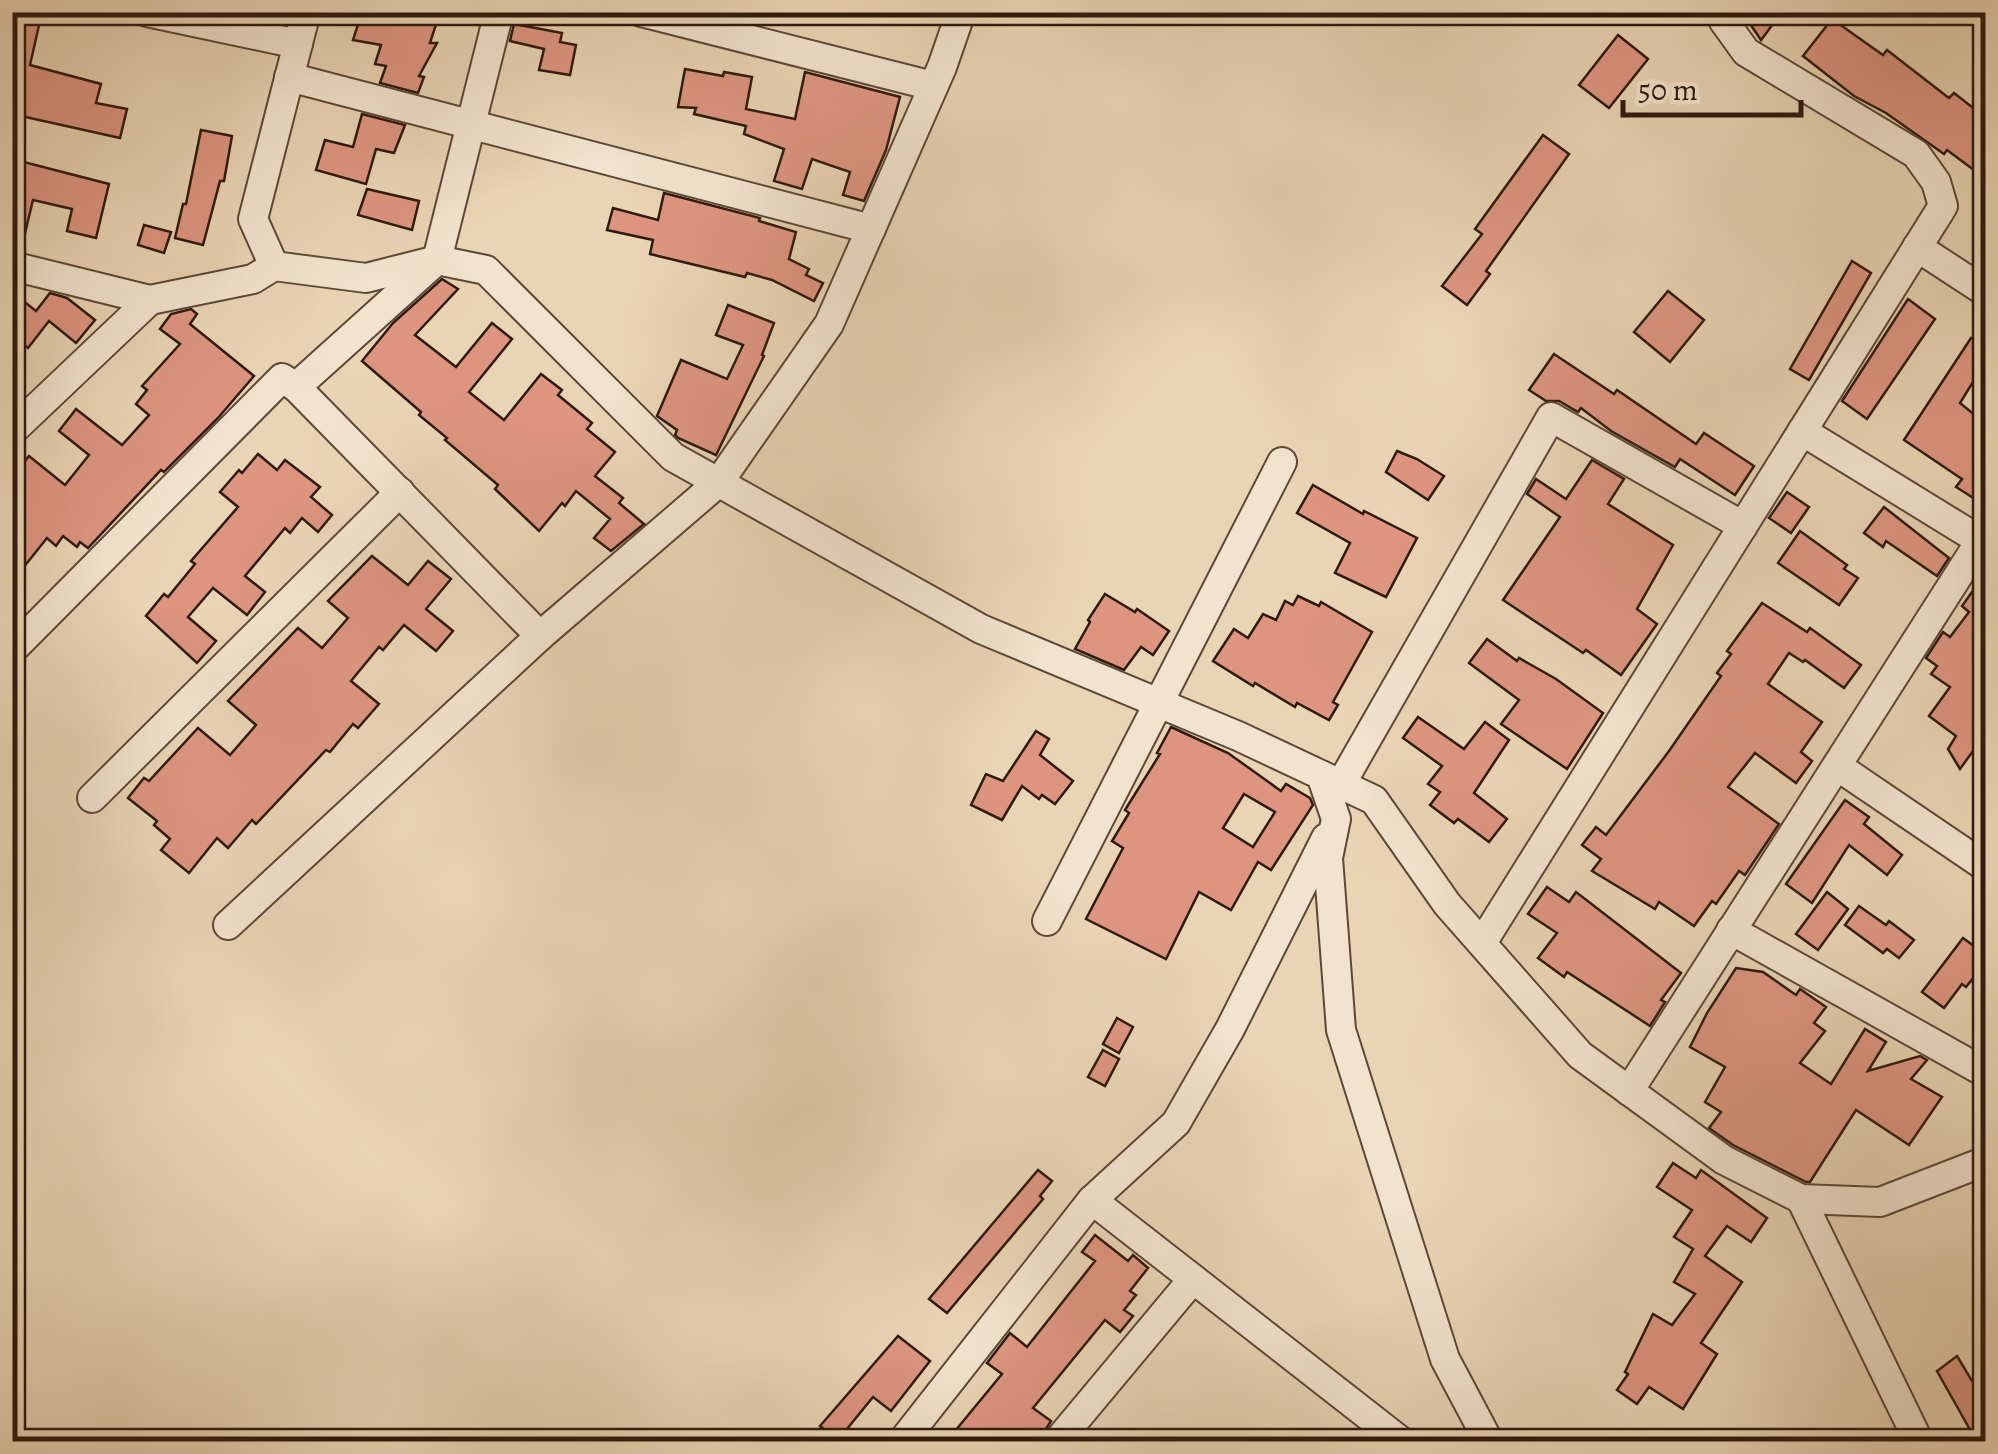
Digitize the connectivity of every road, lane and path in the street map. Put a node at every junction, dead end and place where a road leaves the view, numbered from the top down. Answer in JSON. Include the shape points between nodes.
{"nodes":[{"id":1,"x":147,"y":12,"type":"edge"},
{"id":2,"x":306,"y":12,"type":"edge"},
{"id":3,"x":499,"y":12,"type":"edge"},
{"id":4,"x":641,"y":12,"type":"edge"},
{"id":5,"x":961,"y":12,"type":"edge"},
{"id":6,"x":1726,"y":12,"type":"edge"},
{"id":7,"x":298,"y":44,"type":"junction"},
{"id":8,"x":289,"y":77,"type":"junction"},
{"id":9,"x":933,"y":86,"type":"junction"},
{"id":10,"x":472,"y":125,"type":"junction"},
{"id":11,"x":871,"y":229,"type":"junction"},
{"id":12,"x":1918,"y":247,"type":"junction"},
{"id":13,"x":437,"y":260,"type":"junction"},
{"id":14,"x":12,"y":266,"type":"edge"},
{"id":15,"x":274,"y":266,"type":"junction"},
{"id":16,"x":1986,"y":292,"type":"edge"},
{"id":17,"x":150,"y":300,"type":"junction"},
{"id":18,"x":296,"y":387,"type":"junction"},
{"id":19,"x":12,"y":431,"type":"edge"},
{"id":20,"x":1802,"y":431,"type":"junction"},
{"id":21,"x":1282,"y":462,"type":"dead end"},
{"id":22,"x":719,"y":482,"type":"junction"},
{"id":23,"x":400,"y":492,"type":"junction"},
{"id":24,"x":1743,"y":526,"type":"junction"},
{"id":25,"x":1984,"y":539,"type":"edge"},
{"id":26,"x":540,"y":636,"type":"junction"},
{"id":27,"x":12,"y":650,"type":"edge"},
{"id":28,"x":1159,"y":703,"type":"junction"},
{"id":29,"x":1837,"y":766,"type":"junction"},
{"id":30,"x":1331,"y":780,"type":"junction"},
{"id":31,"x":92,"y":798,"type":"dead end"},
{"id":32,"x":1336,"y":819,"type":"junction"},
{"id":33,"x":1986,"y":866,"type":"edge"},
{"id":34,"x":1047,"y":920,"type":"dead end"},
{"id":35,"x":228,"y":924,"type":"dead end"},
{"id":36,"x":1732,"y":930,"type":"junction"},
{"id":37,"x":1482,"y":943,"type":"junction"},
{"id":38,"x":1986,"y":1074,"type":"edge"},
{"id":39,"x":1629,"y":1091,"type":"junction"},
{"id":40,"x":1986,"y":1161,"type":"edge"},
{"id":41,"x":1800,"y":1199,"type":"junction"},
{"id":42,"x":1092,"y":1200,"type":"junction"},
{"id":43,"x":1193,"y":1279,"type":"junction"},
{"id":44,"x":902,"y":1442,"type":"edge"},
{"id":45,"x":1057,"y":1442,"type":"edge"},
{"id":46,"x":1402,"y":1442,"type":"edge"},
{"id":47,"x":1489,"y":1442,"type":"edge"},
{"id":48,"x":1919,"y":1442,"type":"edge"}],
"edges":[{"from":1,"to":7,"type":"street"},
{"from":2,"to":7,"type":"street"},
{"from":3,"to":10,"type":"street"},
{"from":4,"to":9,"type":"street"},
{"from":5,"to":9,"type":"street"},
{"from":6,"to":12,"type":"street","via":[[1723,20],[1746,52],[1916,154],[1943,206]]},
{"from":7,"to":8,"type":"street"},
{"from":8,"to":10,"type":"street"},
{"from":8,"to":15,"type":"street","via":[[253,219]]},
{"from":9,"to":11,"type":"street"},
{"from":10,"to":11,"type":"street"},
{"from":10,"to":13,"type":"street"},
{"from":11,"to":22,"type":"street","via":[[829,324]]},
{"from":12,"to":16,"type":"street"},
{"from":12,"to":20,"type":"street"},
{"from":13,"to":15,"type":"street","via":[[366,278]]},
{"from":13,"to":18,"type":"street"},
{"from":13,"to":22,"type":"street","via":[[486,270],[674,457]]},
{"from":14,"to":17,"type":"street"},
{"from":15,"to":17,"type":"street","via":[[253,280]]},
{"from":17,"to":19,"type":"street"},
{"from":18,"to":23,"type":"street"},
{"from":18,"to":27,"type":"street","via":[[282,378]]},
{"from":20,"to":24,"type":"street"},
{"from":20,"to":25,"type":"street"},
{"from":21,"to":28,"type":"street"},
{"from":22,"to":26,"type":"street"},
{"from":22,"to":28,"type":"street","via":[[981,629]]},
{"from":23,"to":26,"type":"street"},
{"from":23,"to":31,"type":"street"},
{"from":24,"to":30,"type":"street","via":[[1552,417]]},
{"from":24,"to":37,"type":"street"},
{"from":25,"to":29,"type":"street"},
{"from":26,"to":35,"type":"street"},
{"from":28,"to":30,"type":"street"},
{"from":28,"to":34,"type":"street"},
{"from":29,"to":33,"type":"street"},
{"from":29,"to":36,"type":"street"},
{"from":30,"to":32,"type":"street"},
{"from":30,"to":37,"type":"street","via":[[1374,800]]},
{"from":32,"to":42,"type":"street","via":[[1176,1122]]},
{"from":32,"to":47,"type":"street","via":[[1328,858],[1341,1030],[1445,1359]]},
{"from":36,"to":38,"type":"street"},
{"from":36,"to":39,"type":"street"},
{"from":37,"to":39,"type":"street","via":[[1580,1055]]},
{"from":39,"to":41,"type":"street","via":[[1724,1160]]},
{"from":40,"to":41,"type":"street","via":[[1880,1202]]},
{"from":41,"to":48,"type":"street"},
{"from":42,"to":43,"type":"street"},
{"from":42,"to":44,"type":"street"},
{"from":43,"to":45,"type":"street"},
{"from":43,"to":46,"type":"street"}]}
